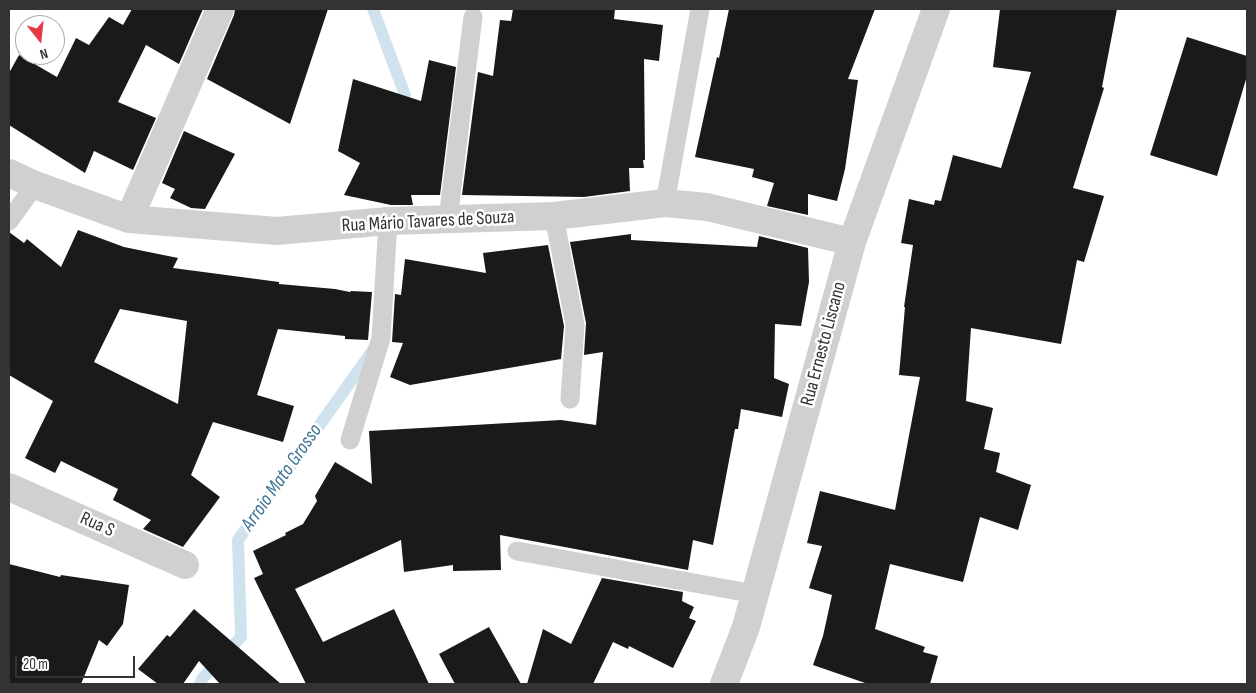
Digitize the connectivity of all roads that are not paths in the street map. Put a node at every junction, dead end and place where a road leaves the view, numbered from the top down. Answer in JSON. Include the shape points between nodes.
{"nodes":[{"id":1,"x":220,"y":9,"type":"edge"},
{"id":2,"x":700,"y":9,"type":"edge"},
{"id":3,"x":936,"y":9,"type":"edge"},
{"id":4,"x":473,"y":17,"type":"dead end"},
{"id":5,"x":9,"y":173,"type":"edge"},
{"id":6,"x":35,"y":185,"type":"junction"},
{"id":7,"x":665,"y":203,"type":"junction"},
{"id":8,"x":554,"y":216,"type":"junction"},
{"id":9,"x":129,"y":218,"type":"junction"},
{"id":10,"x":448,"y":219,"type":"junction"},
{"id":11,"x":9,"y":221,"type":"edge"},
{"id":12,"x":388,"y":221,"type":"junction"},
{"id":13,"x":852,"y":242,"type":"junction"},
{"id":14,"x":570,"y":398,"type":"dead end"},
{"id":15,"x":350,"y":440,"type":"dead end"},
{"id":16,"x":10,"y":490,"type":"edge"},
{"id":17,"x":517,"y":551,"type":"dead end"},
{"id":18,"x":185,"y":565,"type":"dead end"},
{"id":19,"x":755,"y":594,"type":"junction"},
{"id":20,"x":724,"y":684,"type":"edge"}],
"edges":[{"from":1,"to":9,"type":"street"},
{"from":2,"to":7,"type":"lane"},
{"from":3,"to":13,"type":"street","name":"Rua Ernesto Liscano"},
{"from":4,"to":10,"type":"lane"},
{"from":5,"to":6,"type":"street","name":"Rua Mário Tavares de Souza"},
{"from":6,"to":9,"type":"street","name":"Rua Mário Tavares de Souza"},
{"from":6,"to":11,"type":"lane"},
{"from":7,"to":8,"type":"street","name":"Rua Mário Tavares de Souza"},
{"from":7,"to":13,"type":"street","name":"Rua Mário Tavares de Souza","via":[[707,207]]},
{"from":8,"to":10,"type":"street","name":"Rua Mário Tavares de Souza"},
{"from":8,"to":14,"type":"lane","via":[[575,325]]},
{"from":9,"to":12,"type":"street","name":"Rua Mário Tavares de Souza","via":[[277,231]]},
{"from":10,"to":12,"type":"street","name":"Rua Mário Tavares de Souza"},
{"from":12,"to":15,"type":"lane","via":[[381,338]]},
{"from":13,"to":19,"type":"street","name":"Rua Ernesto Liscano"},
{"from":16,"to":18,"type":"street","name":"Rua S"},
{"from":17,"to":19,"type":"lane"},
{"from":19,"to":20,"type":"street","name":"Rua Ernesto Liscano"}]}
